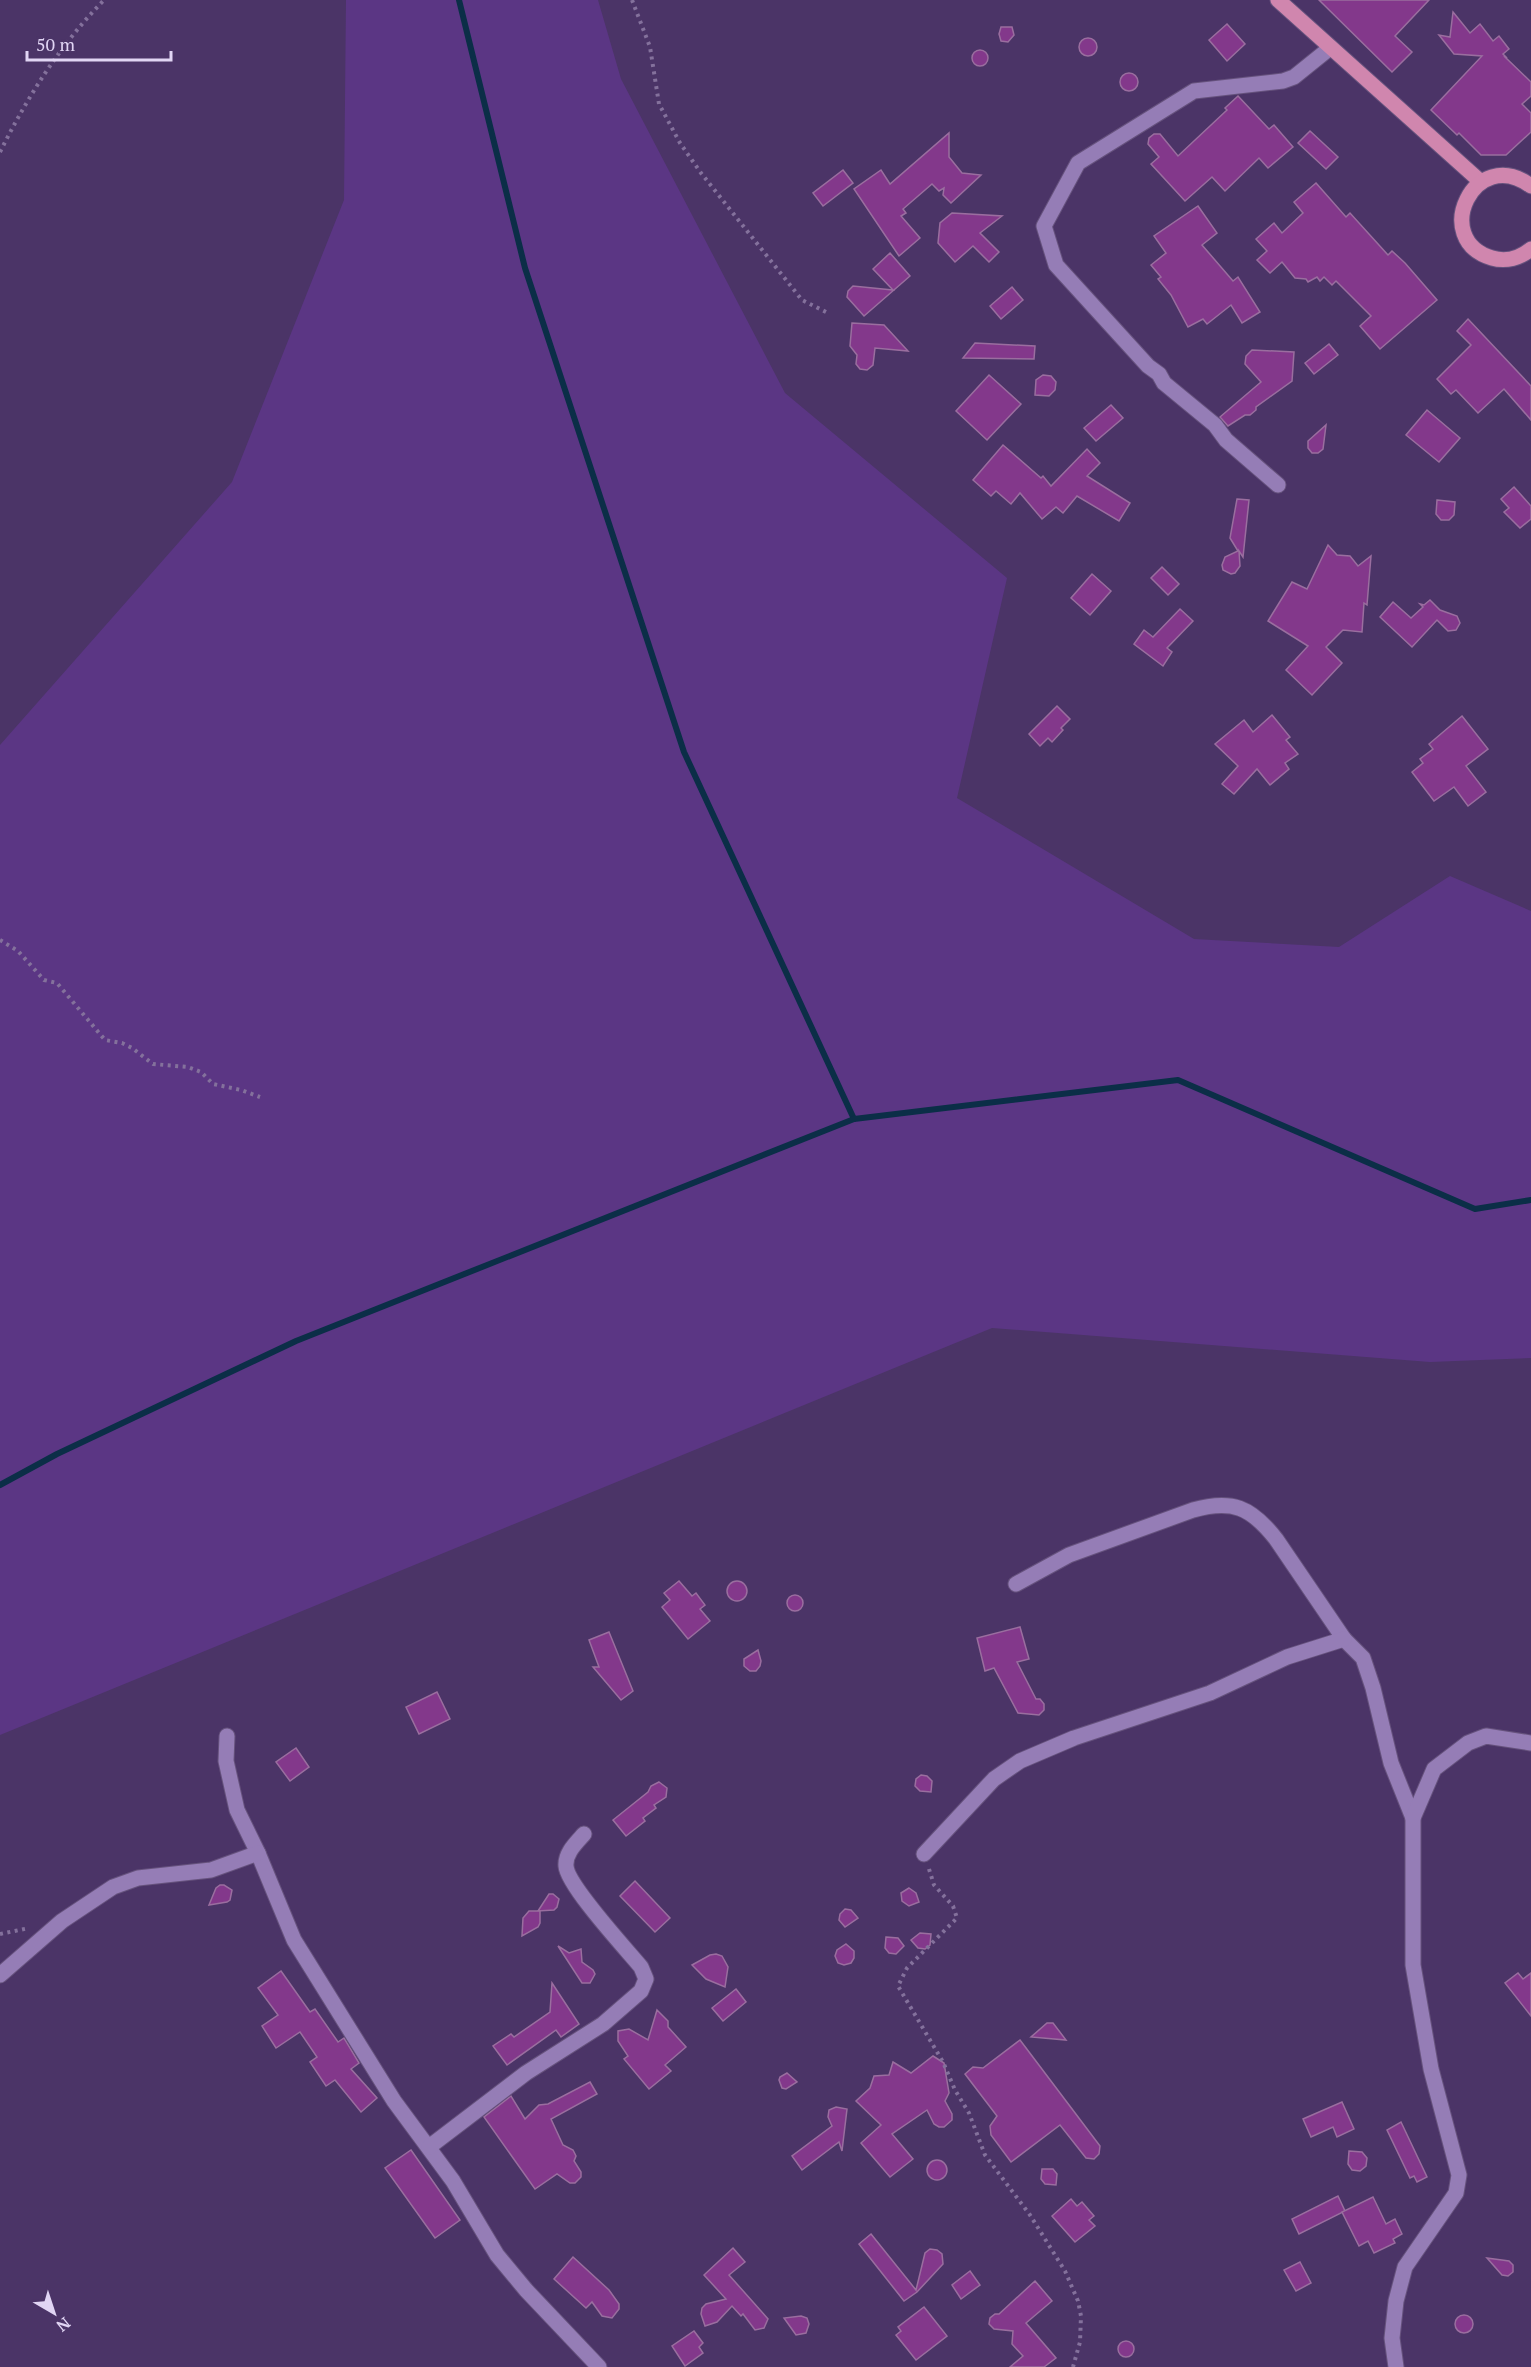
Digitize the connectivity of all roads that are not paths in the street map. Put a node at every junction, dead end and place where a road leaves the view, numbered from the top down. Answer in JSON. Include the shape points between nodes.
{"nodes":[{"id":1,"x":1278,"y":0,"type":"edge"},
{"id":2,"x":1330,"y":48,"type":"junction"},
{"id":3,"x":1481,"y":182,"type":"junction"},
{"id":4,"x":1531,"y":186,"type":"edge"},
{"id":5,"x":1531,"y":249,"type":"edge"},
{"id":6,"x":1278,"y":485,"type":"dead end"},
{"id":7,"x":1016,"y":1584,"type":"dead end"},
{"id":8,"x":1344,"y":1639,"type":"junction"},
{"id":9,"x":227,"y":1736,"type":"dead end"},
{"id":10,"x":1531,"y":1743,"type":"edge"},
{"id":11,"x":1413,"y":1818,"type":"junction"},
{"id":12,"x":584,"y":1834,"type":"dead end"},
{"id":13,"x":258,"y":1853,"type":"junction"},
{"id":14,"x":924,"y":1854,"type":"road end"},
{"id":15,"x":0,"y":1975,"type":"edge"},
{"id":16,"x":429,"y":2147,"type":"junction"},
{"id":17,"x":599,"y":2367,"type":"edge"},
{"id":18,"x":1396,"y":2367,"type":"edge"}],
"edges":[{"from":1,"to":2,"type":"main road"},
{"from":2,"to":3,"type":"main road"},
{"from":2,"to":6,"type":"street","via":[[1294,77],[1283,81],[1194,91],[1078,163],[1044,226],[1056,265],[1164,383]]},
{"from":3,"to":4,"type":"main road","via":[[1506,175]]},
{"from":3,"to":5,"type":"main road","via":[[1466,198],[1462,209],[1467,240],[1493,259],[1515,258]]},
{"from":7,"to":8,"type":"street","via":[[1069,1555],[1126,1533],[1213,1504],[1232,1505],[1250,1512],[1266,1526]]},
{"from":8,"to":11,"type":"street","via":[[1363,1658],[1391,1763]]},
{"from":8,"to":14,"type":"street","via":[[1287,1657],[1210,1693],[1065,1741],[1020,1761],[994,1779]]},
{"from":9,"to":13,"type":"street","via":[[226,1761],[237,1810]]},
{"from":10,"to":11,"type":"street","via":[[1486,1736],[1468,1743],[1434,1769]]},
{"from":11,"to":18,"type":"street","via":[[1413,1965],[1431,2068],[1459,2175],[1456,2193],[1405,2267],[1392,2338]]},
{"from":12,"to":16,"type":"street","via":[[573,1847],[566,1868],[581,1894],[641,1967],[646,1979],[641,1991],[603,2024],[526,2073]]},
{"from":13,"to":15,"type":"street","via":[[211,1870],[138,1878],[113,1887],[62,1921]]},
{"from":13,"to":16,"type":"street","via":[[294,1940],[394,2101]]},
{"from":16,"to":17,"type":"street","via":[[497,2255]]}]}
